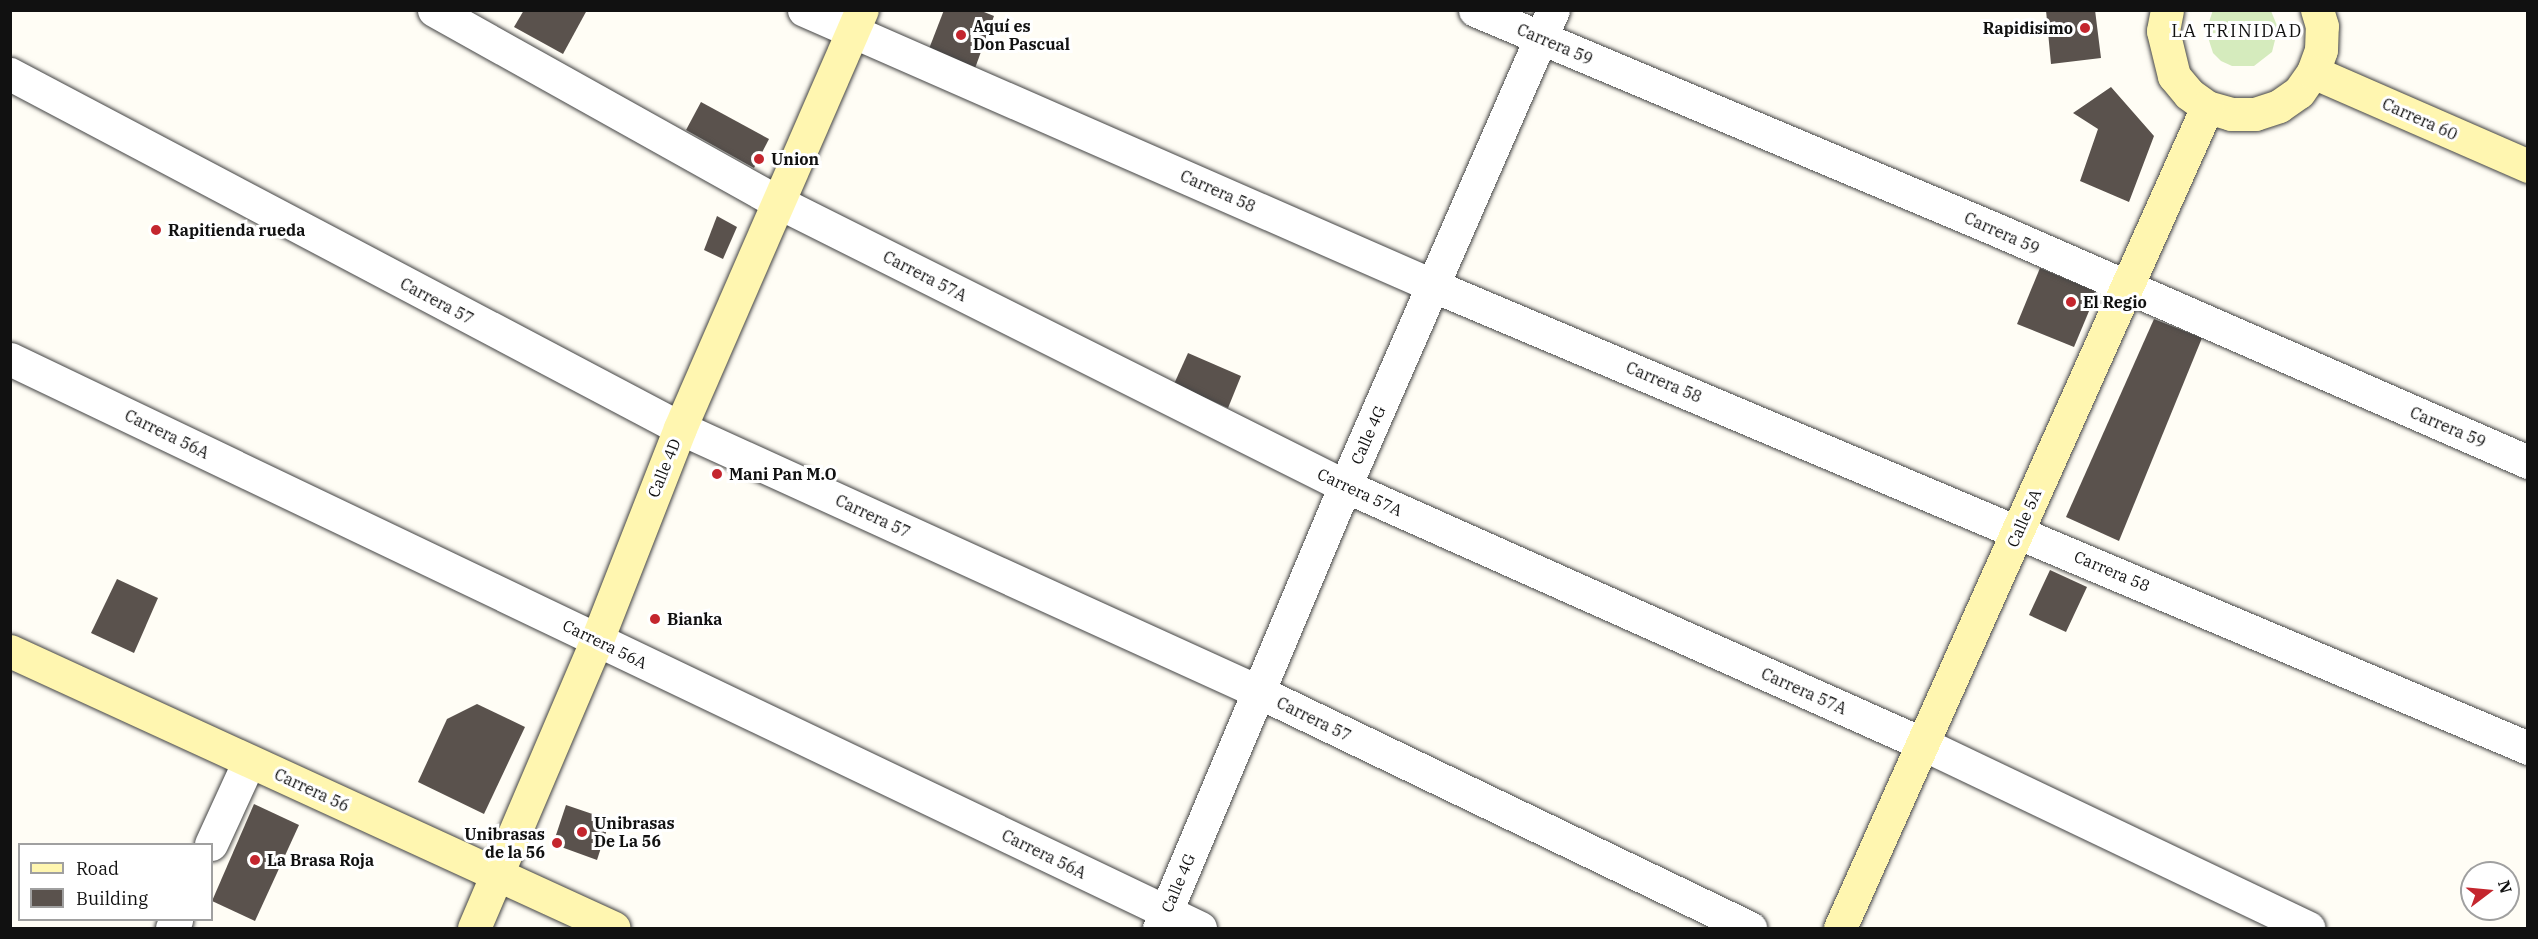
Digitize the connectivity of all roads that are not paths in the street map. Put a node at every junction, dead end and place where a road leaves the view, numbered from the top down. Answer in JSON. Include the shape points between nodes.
{"nodes":[{"id":1,"x":434,"y":10,"type":"edge"},
{"id":2,"x":804,"y":10,"type":"edge"},
{"id":3,"x":1475,"y":10,"type":"edge"},
{"id":4,"x":2167,"y":10,"type":"edge"},
{"id":5,"x":2317,"y":10,"type":"edge"},
{"id":6,"x":858,"y":20,"type":"edge"},
{"id":7,"x":1547,"y":25,"type":"edge"},
{"id":8,"x":2313,"y":72,"type":"junction"},
{"id":9,"x":10,"y":74,"type":"edge"},
{"id":10,"x":2207,"y":106,"type":"junction"},
{"id":11,"x":2528,"y":166,"type":"edge"},
{"id":12,"x":778,"y":202,"type":"junction"},
{"id":13,"x":1434,"y":286,"type":"junction"},
{"id":14,"x":2126,"y":289,"type":"junction"},
{"id":15,"x":10,"y":359,"type":"edge"},
{"id":16,"x":680,"y":428,"type":"junction"},
{"id":17,"x":2528,"y":462,"type":"edge"},
{"id":18,"x":1345,"y":486,"type":"junction"},
{"id":19,"x":2018,"y":531,"type":"junction"},
{"id":20,"x":597,"y":640,"type":"junction"},
{"id":21,"x":10,"y":651,"type":"edge"},
{"id":22,"x":1259,"y":692,"type":"junction"},
{"id":23,"x":1923,"y":744,"type":"junction"},
{"id":24,"x":2528,"y":748,"type":"edge"},
{"id":25,"x":249,"y":761,"type":"junction"},
{"id":26,"x":211,"y":843,"type":"edge"},
{"id":27,"x":498,"y":875,"type":"junction"},
{"id":28,"x":1162,"y":920,"type":"edge"},
{"id":29,"x":474,"y":928,"type":"edge"},
{"id":30,"x":614,"y":928,"type":"edge"},
{"id":31,"x":1200,"y":928,"type":"edge"},
{"id":32,"x":1750,"y":928,"type":"edge"},
{"id":33,"x":1840,"y":928,"type":"edge"},
{"id":34,"x":2308,"y":928,"type":"edge"}],
"edges":[{"from":1,"to":12,"type":"street","name":"Carrera 57A"},
{"from":2,"to":6,"type":"street","name":"Carrera 58"},
{"from":3,"to":7,"type":"street","name":"Carrera 59"},
{"from":4,"to":10,"type":"street","via":[[2163,31],[2174,76],[2189,94]]},
{"from":5,"to":8,"type":"street","via":[[2321,50]]},
{"from":6,"to":12,"type":"street","name":"Calle 4D"},
{"from":6,"to":13,"type":"street","name":"Carrera 58"},
{"from":7,"to":13,"type":"street","name":"Calle 4G"},
{"from":7,"to":14,"type":"street","name":"Carrera 59"},
{"from":8,"to":10,"type":"street","via":[[2299,92],[2279,106],[2255,114],[2231,114]]},
{"from":8,"to":11,"type":"street","name":"Carrera 60"},
{"from":9,"to":16,"type":"street","name":"Carrera 57"},
{"from":10,"to":14,"type":"street","name":"Calle 5A"},
{"from":12,"to":16,"type":"street","name":"Calle 4D"},
{"from":12,"to":18,"type":"street","name":"Carrera 57A"},
{"from":13,"to":18,"type":"street","name":"Calle 4G"},
{"from":13,"to":19,"type":"street","name":"Carrera 58"},
{"from":14,"to":17,"type":"street","name":"Carrera 59"},
{"from":14,"to":19,"type":"street","name":"Calle 5A"},
{"from":15,"to":20,"type":"street","name":"Carrera 56A"},
{"from":16,"to":20,"type":"street","name":"Calle 4D"},
{"from":16,"to":22,"type":"street","name":"Carrera 57"},
{"from":18,"to":22,"type":"street","name":"Calle 4G"},
{"from":18,"to":23,"type":"street","name":"Carrera 57A"},
{"from":19,"to":23,"type":"street","name":"Calle 5A"},
{"from":19,"to":24,"type":"street","name":"Carrera 58"},
{"from":20,"to":27,"type":"street","name":"Calle 4D"},
{"from":20,"to":28,"type":"street","name":"Carrera 56A"},
{"from":21,"to":25,"type":"street","name":"Carrera 56"},
{"from":22,"to":28,"type":"street","name":"Calle 4G"},
{"from":22,"to":32,"type":"street","name":"Carrera 57"},
{"from":23,"to":33,"type":"street","name":"Calle 5A"},
{"from":23,"to":34,"type":"street","name":"Carrera 57A"},
{"from":25,"to":26,"type":"street"},
{"from":25,"to":27,"type":"street","name":"Carrera 56"},
{"from":27,"to":29,"type":"street","name":"Calle 4D"},
{"from":27,"to":30,"type":"street","name":"Carrera 56"},
{"from":28,"to":31,"type":"street","name":"Carrera 56A"}]}
